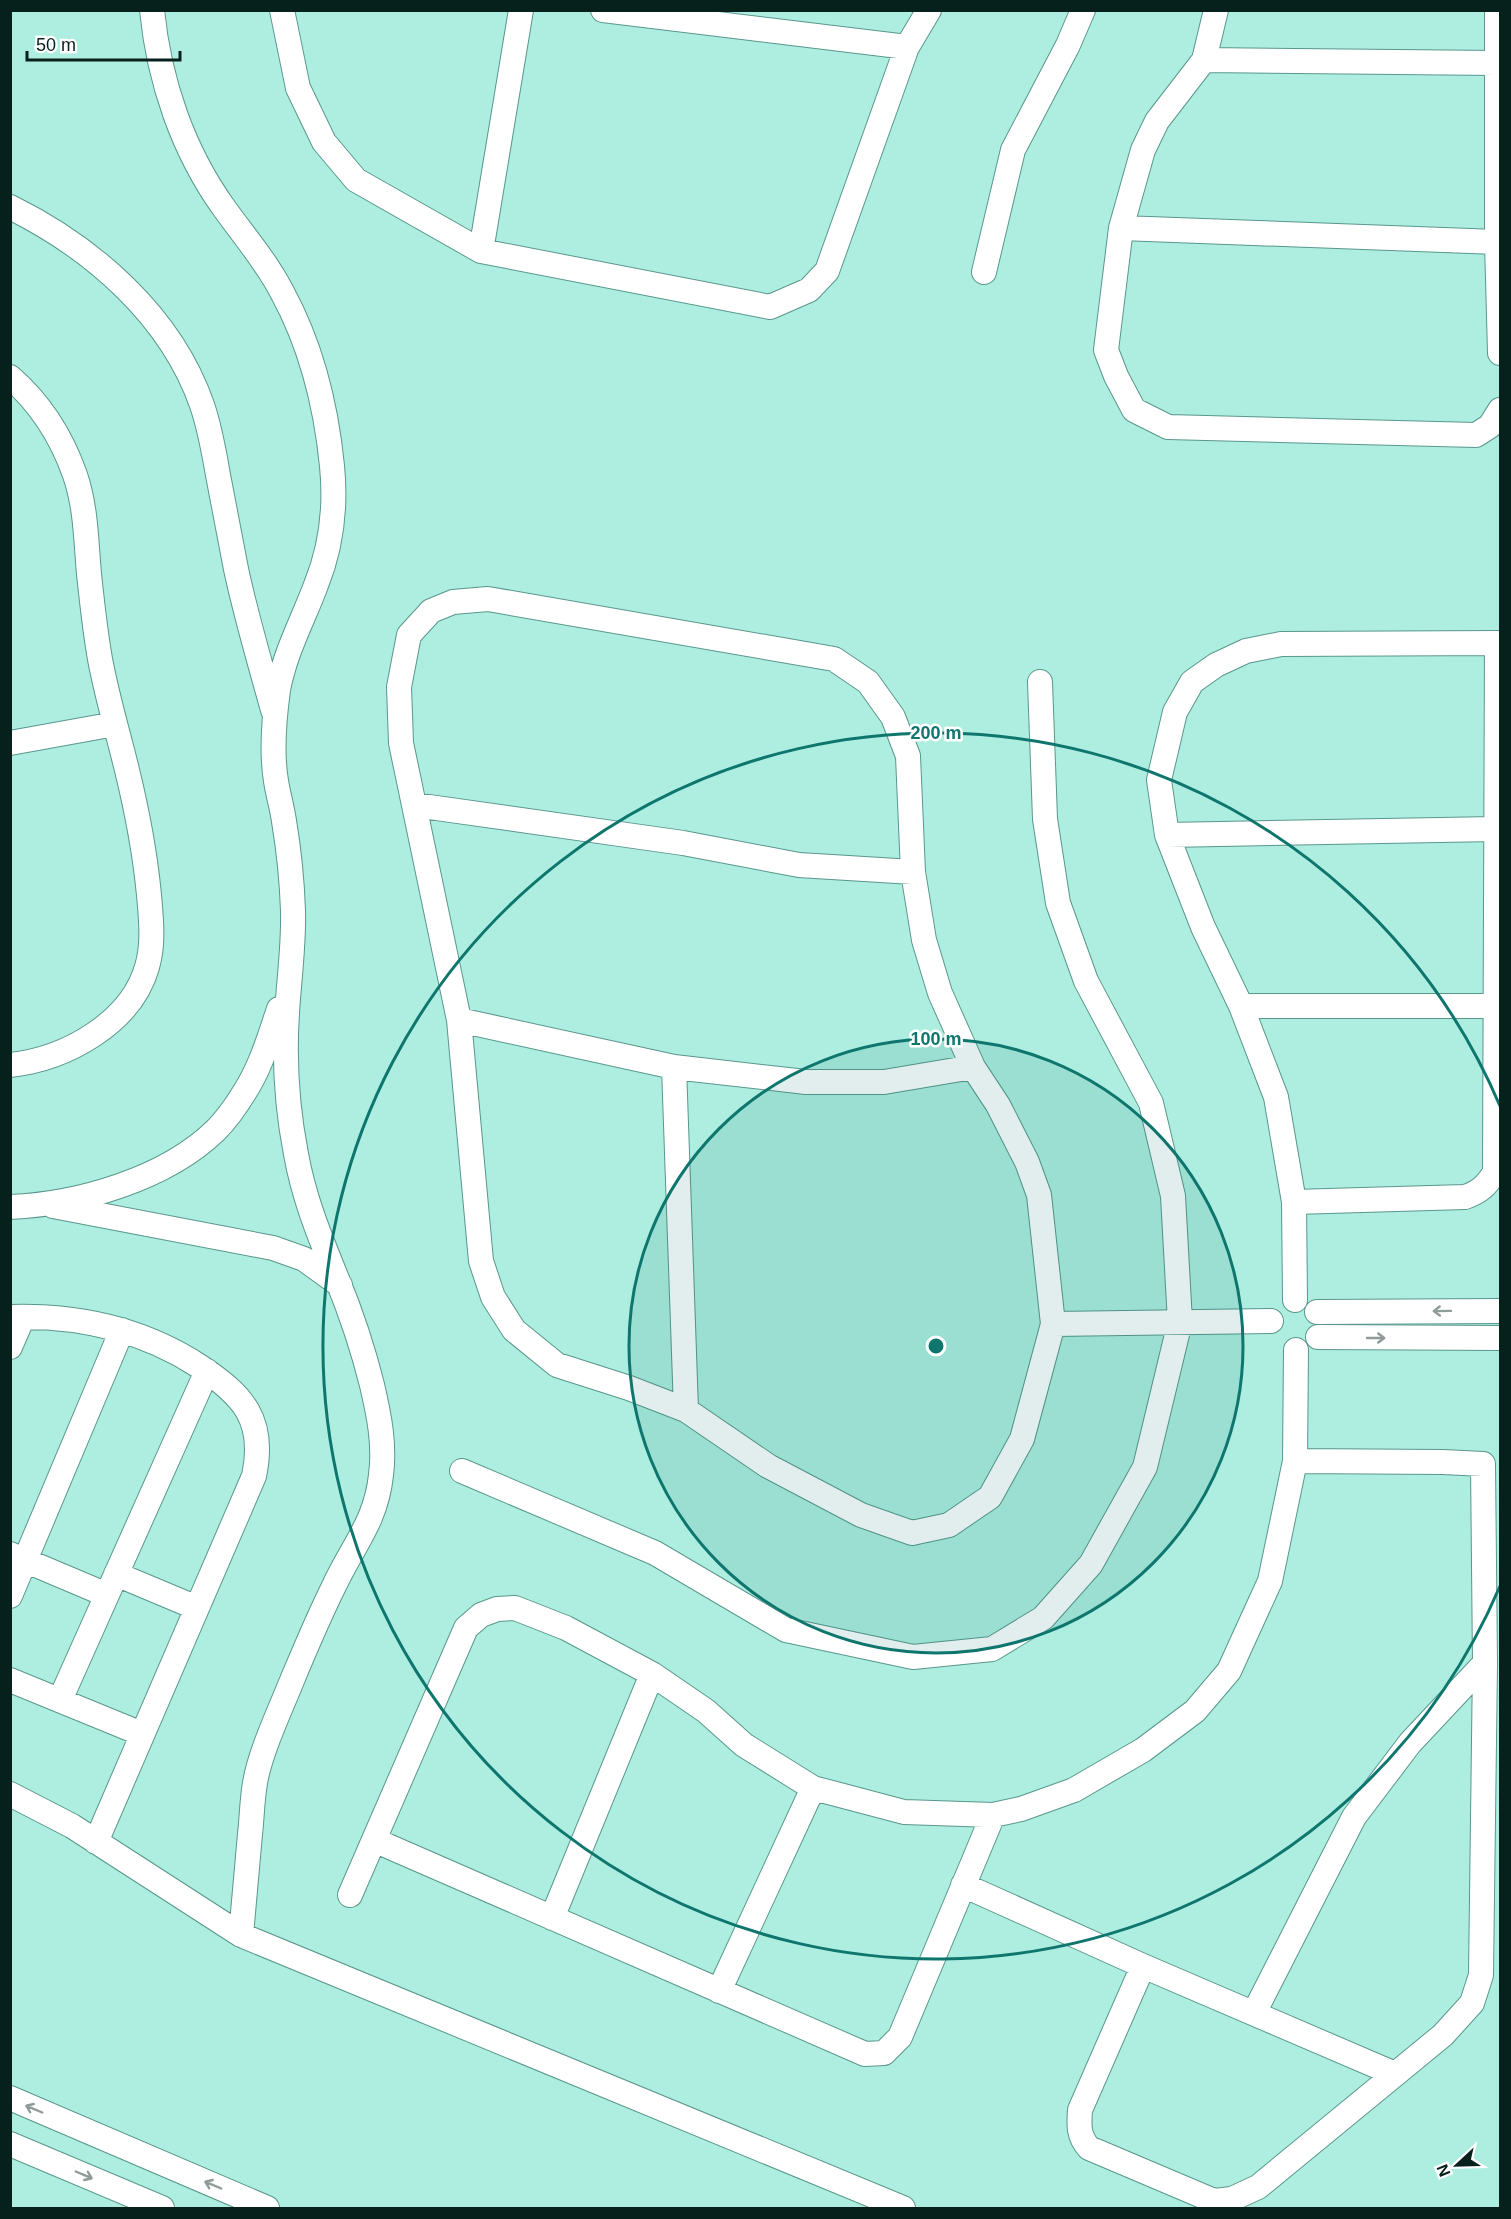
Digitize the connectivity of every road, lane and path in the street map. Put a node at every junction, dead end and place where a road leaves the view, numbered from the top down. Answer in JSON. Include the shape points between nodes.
{"nodes":[{"id":1,"x":152,"y":10,"type":"edge"},
{"id":2,"x":282,"y":10,"type":"edge"},
{"id":3,"x":521,"y":10,"type":"edge"},
{"id":4,"x":603,"y":10,"type":"edge"},
{"id":5,"x":929,"y":10,"type":"edge"},
{"id":6,"x":1083,"y":10,"type":"edge"},
{"id":7,"x":1215,"y":10,"type":"edge"},
{"id":8,"x":1497,"y":10,"type":"edge"},
{"id":9,"x":735,"y":18,"type":"edge"},
{"id":10,"x":907,"y":47,"type":"junction"},
{"id":11,"x":1204,"y":60,"type":"junction"},
{"id":12,"x":1497,"y":63,"type":"junction"},
{"id":13,"x":10,"y":207,"type":"edge"},
{"id":14,"x":1121,"y":228,"type":"junction"},
{"id":15,"x":1497,"y":242,"type":"junction"},
{"id":16,"x":481,"y":252,"type":"junction"},
{"id":17,"x":984,"y":272,"type":"dead end"},
{"id":18,"x":1500,"y":353,"type":"edge"},
{"id":19,"x":10,"y":377,"type":"edge"},
{"id":20,"x":1500,"y":411,"type":"edge"},
{"id":21,"x":1499,"y":643,"type":"edge"},
{"id":22,"x":1040,"y":682,"type":"dead end"},
{"id":23,"x":275,"y":718,"type":"junction"},
{"id":24,"x":115,"y":724,"type":"junction"},
{"id":25,"x":10,"y":743,"type":"edge"},
{"id":26,"x":415,"y":806,"type":"junction"},
{"id":27,"x":1496,"y":829,"type":"junction"},
{"id":28,"x":1167,"y":836,"type":"junction"},
{"id":29,"x":913,"y":872,"type":"junction"},
{"id":30,"x":289,"y":981,"type":"junction"},
{"id":31,"x":1241,"y":1006,"type":"junction"},
{"id":32,"x":1496,"y":1006,"type":"junction"},
{"id":33,"x":459,"y":1020,"type":"junction"},
{"id":34,"x":10,"y":1065,"type":"edge"},
{"id":35,"x":674,"y":1067,"type":"junction"},
{"id":36,"x":974,"y":1067,"type":"junction"},
{"id":37,"x":1294,"y":1202,"type":"junction"},
{"id":38,"x":45,"y":1205,"type":"junction"},
{"id":39,"x":10,"y":1207,"type":"edge"},
{"id":40,"x":339,"y":1285,"type":"junction"},
{"id":41,"x":1295,"y":1300,"type":"junction"},
{"id":42,"x":1500,"y":1311,"type":"edge"},
{"id":43,"x":1317,"y":1312,"type":"junction"},
{"id":44,"x":17,"y":1317,"type":"edge"},
{"id":45,"x":1271,"y":1321,"type":"junction"},
{"id":46,"x":1180,"y":1322,"type":"junction"},
{"id":47,"x":1053,"y":1324,"type":"junction"},
{"id":48,"x":122,"y":1330,"type":"junction"},
{"id":49,"x":1318,"y":1337,"type":"junction"},
{"id":50,"x":1500,"y":1338,"type":"edge"},
{"id":51,"x":10,"y":1347,"type":"edge"},
{"id":52,"x":1296,"y":1350,"type":"junction"},
{"id":53,"x":207,"y":1371,"type":"junction"},
{"id":54,"x":686,"y":1410,"type":"junction"},
{"id":55,"x":1295,"y":1461,"type":"junction"},
{"id":56,"x":1492,"y":1464,"type":"edge"},
{"id":57,"x":462,"y":1471,"type":"dead end"},
{"id":58,"x":18,"y":1557,"type":"edge"},
{"id":59,"x":112,"y":1585,"type":"junction"},
{"id":60,"x":10,"y":1596,"type":"edge"},
{"id":61,"x":197,"y":1608,"type":"junction"},
{"id":62,"x":1485,"y":1664,"type":"junction"},
{"id":63,"x":652,"y":1674,"type":"junction"},
{"id":64,"x":10,"y":1680,"type":"edge"},
{"id":65,"x":60,"y":1700,"type":"junction"},
{"id":66,"x":142,"y":1734,"type":"junction"},
{"id":67,"x":813,"y":1788,"type":"junction"},
{"id":68,"x":10,"y":1794,"type":"edge"},
{"id":69,"x":993,"y":1815,"type":"junction"},
{"id":70,"x":374,"y":1840,"type":"junction"},
{"id":71,"x":96,"y":1842,"type":"junction"},
{"id":72,"x":963,"y":1885,"type":"junction"},
{"id":73,"x":350,"y":1895,"type":"dead end"},
{"id":74,"x":552,"y":1918,"type":"junction"},
{"id":75,"x":241,"y":1935,"type":"junction"},
{"id":76,"x":1143,"y":1966,"type":"junction"},
{"id":77,"x":719,"y":1990,"type":"junction"},
{"id":78,"x":1254,"y":2013,"type":"junction"},
{"id":79,"x":1395,"y":2074,"type":"junction"},
{"id":80,"x":10,"y":2098,"type":"edge"},
{"id":81,"x":10,"y":2144,"type":"edge"},
{"id":82,"x":162,"y":2208,"type":"edge"},
{"id":83,"x":267,"y":2208,"type":"edge"},
{"id":84,"x":903,"y":2208,"type":"edge"}],
"edges":[{"from":1,"to":23,"type":"street","via":[[166,87],[182,132],[225,211],[281,289],[309,356],[324,409],[334,486],[330,532],[317,584],[285,660]]},
{"from":2,"to":16,"type":"street","via":[[298,88],[324,142],[356,180]]},
{"from":3,"to":16,"type":"street"},
{"from":4,"to":9,"type":"street"},
{"from":5,"to":10,"type":"street"},
{"from":6,"to":17,"type":"street","via":[[1013,150]]},
{"from":7,"to":11,"type":"street"},
{"from":8,"to":12,"type":"street"},
{"from":9,"to":10,"type":"street"},
{"from":10,"to":16,"type":"street","via":[[827,271],[809,290],[770,307]]},
{"from":11,"to":12,"type":"street"},
{"from":11,"to":14,"type":"street","via":[[1157,121],[1143,150]]},
{"from":12,"to":15,"type":"street"},
{"from":13,"to":23,"type":"street","via":[[57,233],[110,274],[167,336],[189,373],[209,429],[237,571]]},
{"from":14,"to":15,"type":"street"},
{"from":14,"to":20,"type":"street","via":[[1106,350],[1134,410],[1168,427],[1476,435],[1490,426]]},
{"from":15,"to":18,"type":"street"},
{"from":19,"to":24,"type":"street","via":[[49,422],[75,477],[86,530],[100,659]]},
{"from":21,"to":27,"type":"street"},
{"from":21,"to":28,"type":"street","via":[[1281,644],[1246,651],[1216,665],[1192,682],[1175,712],[1159,780]]},
{"from":22,"to":46,"type":"street","via":[[1045,819],[1058,903],[1086,981],[1151,1103],[1173,1196]]},
{"from":23,"to":30,"type":"street","via":[[273,749],[288,846],[293,915]]},
{"from":24,"to":25,"type":"street"},
{"from":24,"to":34,"type":"street","via":[[144,853],[151,915],[147,967],[127,1006],[104,1027],[61,1052]]},
{"from":26,"to":29,"type":"street","via":[[683,843],[799,865]]},
{"from":26,"to":29,"type":"street","via":[[401,743],[399,687],[410,635],[431,610],[453,602],[488,599],[834,659],[868,682],[893,717],[908,756]]},
{"from":26,"to":33,"type":"street"},
{"from":27,"to":28,"type":"street"},
{"from":27,"to":32,"type":"street"},
{"from":28,"to":31,"type":"street","via":[[1203,927]]},
{"from":29,"to":36,"type":"street","via":[[924,940],[940,993]]},
{"from":30,"to":38,"type":"street","via":[[257,1071],[216,1130],[193,1149],[147,1176]]},
{"from":30,"to":40,"type":"street","via":[[286,1059],[296,1154],[315,1226]]},
{"from":31,"to":32,"type":"street"},
{"from":31,"to":37,"type":"street","via":[[1276,1097]]},
{"from":32,"to":37,"type":"street","via":[[1495,1172],[1487,1185],[1465,1197]]},
{"from":33,"to":35,"type":"street"},
{"from":33,"to":54,"type":"street","via":[[481,1261],[493,1297],[514,1330],[557,1365]]},
{"from":35,"to":36,"type":"street","via":[[806,1082],[884,1082]]},
{"from":35,"to":54,"type":"street"},
{"from":36,"to":47,"type":"street","via":[[1027,1162],[1038,1195]]},
{"from":37,"to":41,"type":"street"},
{"from":38,"to":39,"type":"street"},
{"from":38,"to":40,"type":"street","via":[[273,1248],[304,1259]]},
{"from":40,"to":75,"type":"street","via":[[357,1332],[378,1410],[381,1474],[370,1520],[335,1582],[255,1780]]},
{"from":41,"to":43,"type":"street","via":[[1304,1301]]},
{"from":41,"to":45,"type":"street","via":[[1279,1306]]},
{"from":42,"to":43,"type":"street","one_way":true},
{"from":43,"to":49,"type":"street","via":[[1321,1329]]},
{"from":44,"to":48,"type":"street","via":[[76,1320]]},
{"from":44,"to":51,"type":"street"},
{"from":45,"to":46,"type":"street"},
{"from":45,"to":52,"type":"street","via":[[1271,1330],[1280,1345]]},
{"from":46,"to":47,"type":"street"},
{"from":46,"to":57,"type":"street","via":[[1145,1467],[1091,1564],[1043,1618],[992,1649],[913,1657],[786,1630],[655,1553]]},
{"from":47,"to":54,"type":"street","via":[[1022,1439],[990,1497],[948,1525],[912,1533],[861,1515],[768,1466]]},
{"from":48,"to":53,"type":"street","via":[[158,1343]]},
{"from":48,"to":58,"type":"street"},
{"from":49,"to":50,"type":"street","one_way":true},
{"from":49,"to":52,"type":"street","via":[[1305,1349]]},
{"from":52,"to":55,"type":"street"},
{"from":53,"to":59,"type":"street"},
{"from":53,"to":61,"type":"street","via":[[225,1383],[244,1404],[255,1431],[257,1461]]},
{"from":55,"to":56,"type":"street"},
{"from":55,"to":69,"type":"street","via":[[1270,1581],[1229,1671],[1195,1711],[1143,1750],[1074,1790]]},
{"from":56,"to":62,"type":"street"},
{"from":58,"to":59,"type":"street"},
{"from":58,"to":60,"type":"street"},
{"from":59,"to":61,"type":"street"},
{"from":59,"to":65,"type":"street"},
{"from":61,"to":66,"type":"street"},
{"from":62,"to":78,"type":"street","via":[[1410,1743],[1354,1817]]},
{"from":62,"to":79,"type":"street","via":[[1481,1975],[1472,2003],[1443,2035]]},
{"from":63,"to":67,"type":"street","via":[[744,1745]]},
{"from":63,"to":70,"type":"street","via":[[566,1628],[514,1608],[481,1615],[466,1628]]},
{"from":63,"to":74,"type":"street"},
{"from":64,"to":65,"type":"street"},
{"from":65,"to":66,"type":"street"},
{"from":66,"to":71,"type":"street"},
{"from":67,"to":69,"type":"street","via":[[904,1812]]},
{"from":67,"to":77,"type":"street"},
{"from":68,"to":71,"type":"street"},
{"from":69,"to":72,"type":"street"},
{"from":70,"to":73,"type":"street"},
{"from":70,"to":74,"type":"street"},
{"from":71,"to":75,"type":"street"},
{"from":72,"to":76,"type":"street"},
{"from":72,"to":77,"type":"street","via":[[900,2037],[884,2054],[865,2054]]},
{"from":74,"to":77,"type":"street"},
{"from":75,"to":84,"type":"street"},
{"from":76,"to":78,"type":"street"},
{"from":76,"to":79,"type":"street","via":[[1080,2110],[1081,2139],[1089,2148],[1214,2201],[1232,2199],[1258,2187]]},
{"from":78,"to":79,"type":"street"},
{"from":83,"to":80,"type":"street","one_way":true},
{"from":81,"to":82,"type":"street","one_way":true}]}
